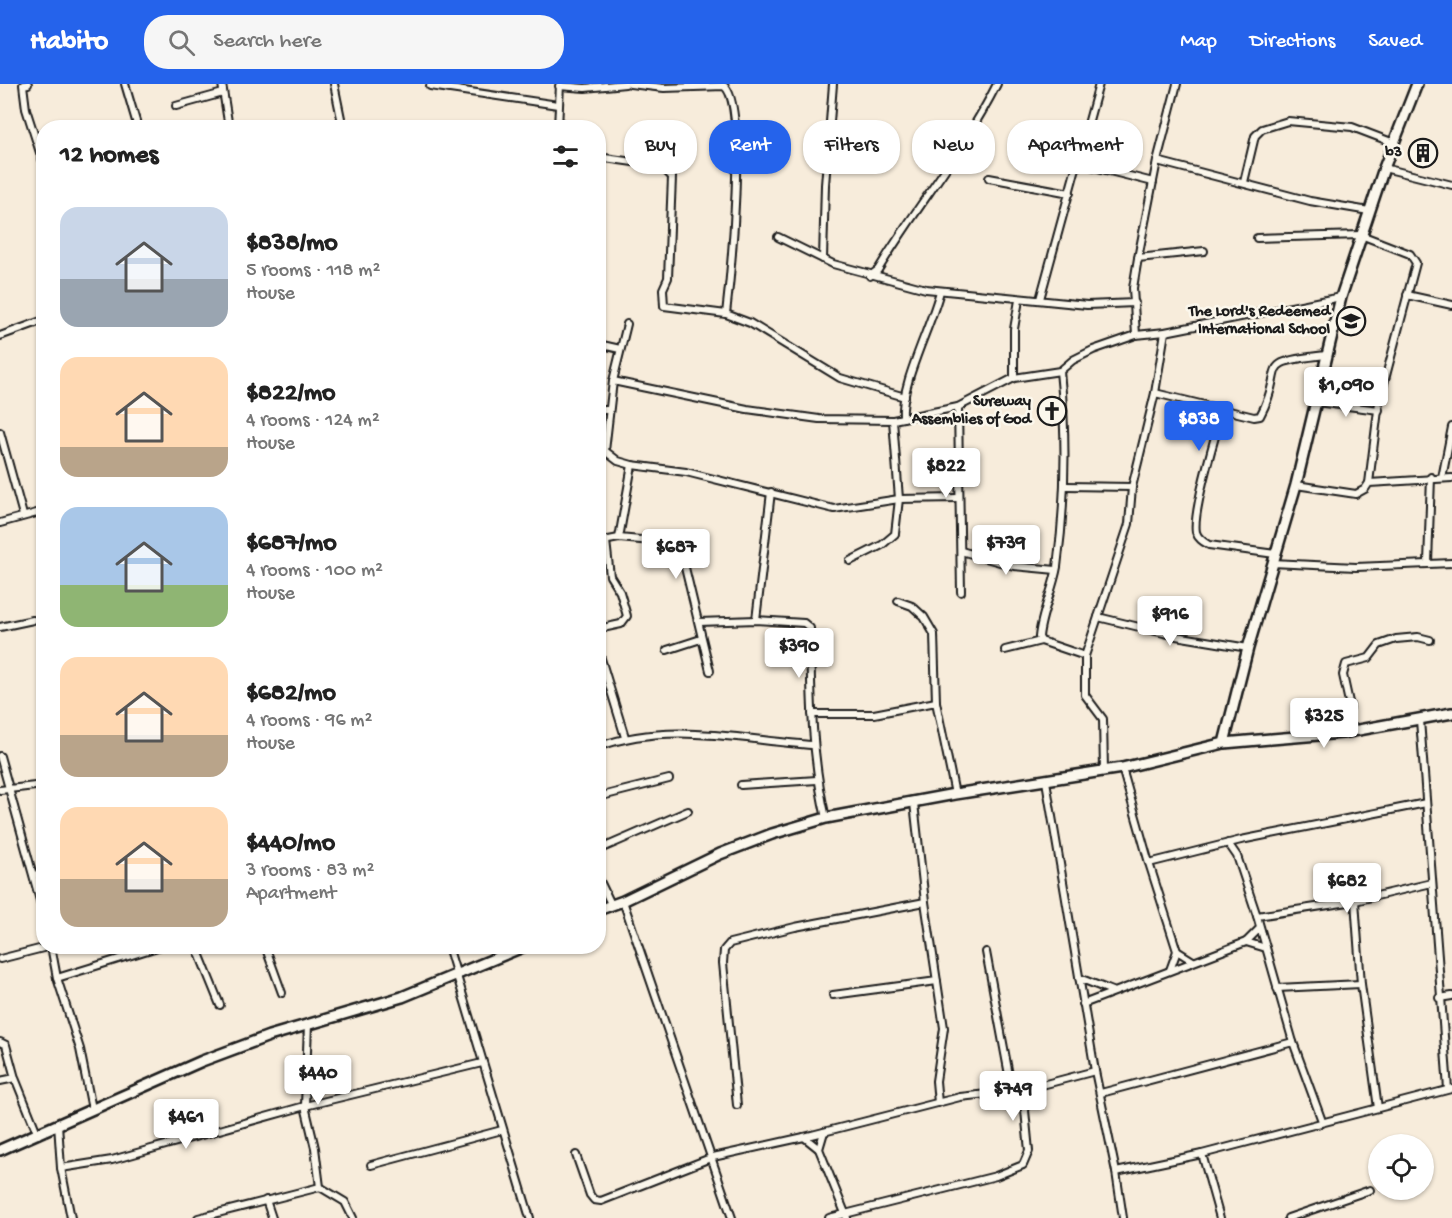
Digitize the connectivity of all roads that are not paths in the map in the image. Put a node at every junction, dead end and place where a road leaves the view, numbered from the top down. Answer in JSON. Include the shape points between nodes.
{"nodes":[{"id":1,"x":28,"y":84,"type":"edge"},
{"id":2,"x":125,"y":84,"type":"edge"},
{"id":3,"x":222,"y":84,"type":"edge"},
{"id":4,"x":334,"y":84,"type":"edge"},
{"id":5,"x":625,"y":84,"type":"edge"},
{"id":6,"x":630,"y":84,"type":"edge"},
{"id":7,"x":832,"y":84,"type":"edge"},
{"id":8,"x":997,"y":84,"type":"edge"},
{"id":9,"x":1099,"y":84,"type":"edge"},
{"id":10,"x":1177,"y":84,"type":"edge"},
{"id":11,"x":1417,"y":84,"type":"edge"},
{"id":12,"x":560,"y":85,"type":"edge"},
{"id":13,"x":430,"y":86,"type":"dead end"},
{"id":14,"x":223,"y":93,"type":"junction"},
{"id":15,"x":558,"y":105,"type":"junction"},
{"id":16,"x":176,"y":106,"type":"dead end"},
{"id":17,"x":136,"y":120,"type":"edge"},
{"id":18,"x":228,"y":120,"type":"edge"},
{"id":19,"x":341,"y":120,"type":"edge"},
{"id":20,"x":558,"y":120,"type":"edge"},
{"id":21,"x":1089,"y":120,"type":"edge"},
{"id":22,"x":36,"y":140,"type":"edge"},
{"id":23,"x":1394,"y":143,"type":"junction"},
{"id":24,"x":606,"y":158,"type":"edge"},
{"id":25,"x":1156,"y":161,"type":"junction"},
{"id":26,"x":1384,"y":168,"type":"junction"},
{"id":27,"x":1075,"y":174,"type":"edge"},
{"id":28,"x":1121,"y":174,"type":"edge"},
{"id":29,"x":988,"y":178,"type":"dead end"},
{"id":30,"x":1153,"y":182,"type":"junction"},
{"id":31,"x":1244,"y":182,"type":"junction"},
{"id":32,"x":1452,"y":185,"type":"edge"},
{"id":33,"x":1070,"y":193,"type":"junction"},
{"id":34,"x":1369,"y":211,"type":"junction"},
{"id":35,"x":1361,"y":235,"type":"junction"},
{"id":36,"x":778,"y":237,"type":"dead end"},
{"id":37,"x":1257,"y":238,"type":"dead end"},
{"id":38,"x":1204,"y":251,"type":"dead end"},
{"id":39,"x":1138,"y":258,"type":"junction"},
{"id":40,"x":823,"y":259,"type":"junction"},
{"id":41,"x":870,"y":276,"type":"junction"},
{"id":42,"x":940,"y":291,"type":"junction"},
{"id":43,"x":1407,"y":295,"type":"junction"},
{"id":44,"x":1341,"y":297,"type":"junction"},
{"id":45,"x":1040,"y":299,"type":"junction"},
{"id":46,"x":1019,"y":300,"type":"junction"},
{"id":47,"x":1135,"y":303,"type":"junction"},
{"id":48,"x":1452,"y":305,"type":"edge"},
{"id":49,"x":726,"y":314,"type":"junction"},
{"id":50,"x":36,"y":323,"type":"edge"},
{"id":51,"x":627,"y":324,"type":"dead end"},
{"id":52,"x":1165,"y":332,"type":"junction"},
{"id":53,"x":1136,"y":335,"type":"junction"},
{"id":54,"x":0,"y":336,"type":"edge"},
{"id":55,"x":606,"y":346,"type":"edge"},
{"id":56,"x":620,"y":349,"type":"junction"},
{"id":57,"x":1326,"y":355,"type":"junction"},
{"id":58,"x":1060,"y":370,"type":"junction"},
{"id":59,"x":1014,"y":378,"type":"junction"},
{"id":60,"x":614,"y":381,"type":"junction"},
{"id":61,"x":1155,"y":393,"type":"junction"},
{"id":62,"x":905,"y":397,"type":"junction"},
{"id":63,"x":1316,"y":402,"type":"junction"},
{"id":64,"x":958,"y":407,"type":"junction"},
{"id":65,"x":1223,"y":409,"type":"junction"},
{"id":66,"x":1378,"y":410,"type":"junction"},
{"id":67,"x":606,"y":411,"type":"edge"},
{"id":68,"x":609,"y":411,"type":"junction"},
{"id":69,"x":903,"y":418,"type":"junction"},
{"id":70,"x":893,"y":420,"type":"junction"},
{"id":71,"x":1452,"y":427,"type":"edge"},
{"id":72,"x":0,"y":432,"type":"edge"},
{"id":73,"x":606,"y":441,"type":"edge"},
{"id":74,"x":1,"y":442,"type":"edge"},
{"id":75,"x":606,"y":452,"type":"edge"},
{"id":76,"x":632,"y":465,"type":"junction"},
{"id":77,"x":1431,"y":477,"type":"junction"},
{"id":78,"x":1442,"y":478,"type":"junction"},
{"id":79,"x":1452,"y":478,"type":"edge"},
{"id":80,"x":1369,"y":483,"type":"junction"},
{"id":81,"x":1296,"y":485,"type":"junction"},
{"id":82,"x":1066,"y":486,"type":"junction"},
{"id":83,"x":1132,"y":488,"type":"junction"},
{"id":84,"x":771,"y":492,"type":"junction"},
{"id":85,"x":958,"y":498,"type":"junction"},
{"id":86,"x":899,"y":499,"type":"junction"},
{"id":87,"x":36,"y":513,"type":"edge"},
{"id":88,"x":23,"y":515,"type":"junction"},
{"id":89,"x":0,"y":524,"type":"edge"},
{"id":90,"x":619,"y":538,"type":"junction"},
{"id":91,"x":606,"y":540,"type":"edge"},
{"id":92,"x":961,"y":551,"type":"junction"},
{"id":93,"x":606,"y":558,"type":"edge"},
{"id":94,"x":1274,"y":558,"type":"junction"},
{"id":95,"x":850,"y":561,"type":"dead end"},
{"id":96,"x":1428,"y":563,"type":"junction"},
{"id":97,"x":1452,"y":563,"type":"edge"},
{"id":98,"x":1056,"y":570,"type":"junction"},
{"id":99,"x":961,"y":592,"type":"dead end"},
{"id":100,"x":898,"y":601,"type":"dead end"},
{"id":101,"x":1098,"y":618,"type":"junction"},
{"id":102,"x":33,"y":620,"type":"dead end"},
{"id":103,"x":756,"y":620,"type":"junction"},
{"id":104,"x":699,"y":622,"type":"junction"},
{"id":105,"x":0,"y":627,"type":"edge"},
{"id":106,"x":606,"y":627,"type":"edge"},
{"id":107,"x":701,"y":639,"type":"junction"},
{"id":108,"x":1430,"y":640,"type":"dead end"},
{"id":109,"x":1041,"y":641,"type":"junction"},
{"id":110,"x":1248,"y":648,"type":"junction"},
{"id":111,"x":667,"y":650,"type":"dead end"},
{"id":112,"x":1005,"y":650,"type":"dead end"},
{"id":113,"x":1085,"y":656,"type":"junction"},
{"id":114,"x":710,"y":671,"type":"dead end"},
{"id":115,"x":606,"y":675,"type":"edge"},
{"id":116,"x":936,"y":702,"type":"junction"},
{"id":117,"x":1452,"y":713,"type":"edge"},
{"id":118,"x":812,"y":714,"type":"junction"},
{"id":119,"x":1420,"y":720,"type":"junction"},
{"id":120,"x":1342,"y":734,"type":"junction"},
{"id":121,"x":625,"y":737,"type":"junction"},
{"id":122,"x":1224,"y":743,"type":"junction"},
{"id":123,"x":606,"y":744,"type":"edge"},
{"id":124,"x":813,"y":746,"type":"junction"},
{"id":125,"x":0,"y":756,"type":"edge"},
{"id":126,"x":1122,"y":768,"type":"junction"},
{"id":127,"x":1104,"y":771,"type":"junction"},
{"id":128,"x":669,"y":779,"type":"dead end"},
{"id":129,"x":817,"y":780,"type":"junction"},
{"id":130,"x":1046,"y":781,"type":"junction"},
{"id":131,"x":741,"y":785,"type":"dead end"},
{"id":132,"x":36,"y":786,"type":"edge"},
{"id":133,"x":8,"y":789,"type":"junction"},
{"id":134,"x":0,"y":790,"type":"edge"},
{"id":135,"x":955,"y":794,"type":"junction"},
{"id":136,"x":606,"y":796,"type":"edge"},
{"id":137,"x":914,"y":803,"type":"junction"},
{"id":138,"x":1426,"y":803,"type":"junction"},
{"id":139,"x":688,"y":811,"type":"dead end"},
{"id":140,"x":826,"y":818,"type":"junction"},
{"id":141,"x":1241,"y":840,"type":"junction"},
{"id":142,"x":1228,"y":843,"type":"junction"},
{"id":143,"x":606,"y":847,"type":"edge"},
{"id":144,"x":1237,"y":856,"type":"junction"},
{"id":145,"x":1149,"y":863,"type":"junction"},
{"id":146,"x":34,"y":875,"type":"joint"},
{"id":147,"x":36,"y":883,"type":"edge"},
{"id":148,"x":1432,"y":883,"type":"junction"},
{"id":149,"x":606,"y":895,"type":"edge"},
{"id":150,"x":623,"y":901,"type":"junction"},
{"id":151,"x":1355,"y":901,"type":"junction"},
{"id":152,"x":925,"y":902,"type":"junction"},
{"id":153,"x":610,"y":904,"type":"junction"},
{"id":154,"x":606,"y":906,"type":"edge"},
{"id":155,"x":1257,"y":916,"type":"junction"},
{"id":156,"x":1260,"y":928,"type":"junction"},
{"id":157,"x":1246,"y":942,"type":"junction"},
{"id":158,"x":1266,"y":948,"type":"junction"},
{"id":159,"x":36,"y":950,"type":"edge"},
{"id":160,"x":1177,"y":951,"type":"junction"},
{"id":161,"x":986,"y":952,"type":"dead end"},
{"id":162,"x":52,"y":954,"type":"edge"},
{"id":163,"x":135,"y":954,"type":"edge"},
{"id":164,"x":199,"y":954,"type":"edge"},
{"id":165,"x":268,"y":954,"type":"edge"},
{"id":166,"x":451,"y":954,"type":"edge"},
{"id":167,"x":507,"y":954,"type":"edge"},
{"id":168,"x":0,"y":959,"type":"edge"},
{"id":169,"x":1193,"y":961,"type":"junction"},
{"id":170,"x":1170,"y":970,"type":"junction"},
{"id":171,"x":458,"y":976,"type":"junction"},
{"id":172,"x":57,"y":978,"type":"junction"},
{"id":173,"x":1079,"y":978,"type":"junction"},
{"id":174,"x":937,"y":981,"type":"junction"},
{"id":175,"x":1361,"y":984,"type":"junction"},
{"id":176,"x":1277,"y":988,"type":"junction"},
{"id":177,"x":1112,"y":991,"type":"junction"},
{"id":178,"x":282,"y":993,"type":"dead end"},
{"id":179,"x":833,"y":995,"type":"dead end"},
{"id":180,"x":1452,"y":996,"type":"edge"},
{"id":181,"x":1439,"y":998,"type":"junction"},
{"id":182,"x":1083,"y":1004,"type":"junction"},
{"id":183,"x":220,"y":1005,"type":"dead end"},
{"id":184,"x":308,"y":1024,"type":"junction"},
{"id":185,"x":1293,"y":1041,"type":"junction"},
{"id":186,"x":0,"y":1042,"type":"edge"},
{"id":187,"x":482,"y":1063,"type":"junction"},
{"id":188,"x":1095,"y":1071,"type":"junction"},
{"id":189,"x":15,"y":1077,"type":"junction"},
{"id":190,"x":0,"y":1081,"type":"edge"},
{"id":191,"x":1450,"y":1089,"type":"edge"},
{"id":192,"x":1023,"y":1090,"type":"junction"},
{"id":193,"x":1012,"y":1091,"type":"junction"},
{"id":194,"x":1101,"y":1093,"type":"junction"},
{"id":195,"x":938,"y":1103,"type":"junction"},
{"id":196,"x":737,"y":1105,"type":"dead end"},
{"id":197,"x":305,"y":1106,"type":"junction"},
{"id":198,"x":92,"y":1108,"type":"junction"},
{"id":199,"x":1378,"y":1108,"type":"junction"},
{"id":200,"x":1322,"y":1121,"type":"junction"},
{"id":201,"x":58,"y":1124,"type":"junction"},
{"id":202,"x":502,"y":1130,"type":"junction"},
{"id":203,"x":824,"y":1132,"type":"junction"},
{"id":204,"x":38,"y":1135,"type":"junction"},
{"id":205,"x":804,"y":1137,"type":"junction"},
{"id":206,"x":819,"y":1149,"type":"junction"},
{"id":207,"x":0,"y":1150,"type":"edge"},
{"id":208,"x":1202,"y":1154,"type":"junction"},
{"id":209,"x":576,"y":1155,"type":"dead end"},
{"id":210,"x":712,"y":1157,"type":"junction"},
{"id":211,"x":371,"y":1166,"type":"dead end"},
{"id":212,"x":61,"y":1168,"type":"junction"},
{"id":213,"x":1116,"y":1172,"type":"junction"},
{"id":214,"x":320,"y":1187,"type":"junction"},
{"id":215,"x":1368,"y":1191,"type":"edge"},
{"id":216,"x":266,"y":1200,"type":"junction"},
{"id":217,"x":846,"y":1215,"type":"edge"},
{"id":218,"x":71,"y":1218,"type":"edge"},
{"id":219,"x":198,"y":1218,"type":"edge"},
{"id":220,"x":272,"y":1218,"type":"edge"},
{"id":221,"x":353,"y":1218,"type":"edge"},
{"id":222,"x":530,"y":1218,"type":"edge"},
{"id":223,"x":732,"y":1218,"type":"edge"},
{"id":224,"x":829,"y":1218,"type":"edge"},
{"id":225,"x":1123,"y":1218,"type":"edge"},
{"id":226,"x":1220,"y":1218,"type":"edge"},
{"id":227,"x":1288,"y":1218,"type":"edge"}],
"edges":[{"from":1,"to":22,"type":"street","via":[[23,85],[26,109]]},
{"from":2,"to":17,"type":"street"},
{"from":3,"to":14,"type":"street"},
{"from":4,"to":19,"type":"street"},
{"from":5,"to":12,"type":"street","via":[[585,88]]},
{"from":6,"to":49,"type":"street","via":[[723,86],[731,94],[735,234]]},
{"from":7,"to":40,"type":"street"},
{"from":8,"to":41,"type":"street","via":[[967,139],[909,219],[878,270]]},
{"from":9,"to":21,"type":"street"},
{"from":10,"to":25,"type":"street"},
{"from":11,"to":23,"type":"street"},
{"from":12,"to":15,"type":"street"},
{"from":13,"to":15,"type":"street"},
{"from":14,"to":16,"type":"street"},
{"from":14,"to":18,"type":"street"},
{"from":15,"to":20,"type":"street"},
{"from":23,"to":26,"type":"street"},
{"from":23,"to":31,"type":"street","via":[[1352,127],[1288,121],[1262,129],[1255,136]]},
{"from":24,"to":49,"type":"street","via":[[661,166],[672,177],[668,278],[662,302],[668,308]]},
{"from":25,"to":30,"type":"street"},
{"from":25,"to":31,"type":"street"},
{"from":26,"to":32,"type":"street"},
{"from":26,"to":34,"type":"street"},
{"from":27,"to":33,"type":"street"},
{"from":28,"to":30,"type":"street"},
{"from":29,"to":33,"type":"street"},
{"from":30,"to":39,"type":"street"},
{"from":31,"to":34,"type":"street","via":[[1310,201]]},
{"from":33,"to":45,"type":"street"},
{"from":34,"to":35,"type":"street"},
{"from":35,"to":37,"type":"street"},
{"from":35,"to":43,"type":"street","via":[[1414,258]]},
{"from":35,"to":44,"type":"street"},
{"from":36,"to":40,"type":"street"},
{"from":38,"to":39,"type":"street"},
{"from":39,"to":47,"type":"street"},
{"from":40,"to":41,"type":"street"},
{"from":41,"to":42,"type":"street"},
{"from":42,"to":46,"type":"street"},
{"from":42,"to":62,"type":"street"},
{"from":43,"to":48,"type":"street"},
{"from":43,"to":66,"type":"street"},
{"from":44,"to":52,"type":"street"},
{"from":44,"to":57,"type":"street"},
{"from":45,"to":46,"type":"street"},
{"from":45,"to":47,"type":"street","via":[[1087,305]]},
{"from":46,"to":59,"type":"street","via":[[1014,330]]},
{"from":47,"to":53,"type":"street"},
{"from":49,"to":62,"type":"street","via":[[769,332],[840,378]]},
{"from":50,"to":54,"type":"street"},
{"from":51,"to":56,"type":"street"},
{"from":52,"to":53,"type":"street"},
{"from":52,"to":61,"type":"street"},
{"from":53,"to":58,"type":"street","via":[[1093,350]]},
{"from":55,"to":56,"type":"street"},
{"from":56,"to":60,"type":"street"},
{"from":57,"to":63,"type":"street"},
{"from":57,"to":65,"type":"street","via":[[1279,363],[1260,416]]},
{"from":58,"to":59,"type":"street"},
{"from":58,"to":82,"type":"street","via":[[1066,425]]},
{"from":59,"to":64,"type":"street"},
{"from":60,"to":68,"type":"street"},
{"from":60,"to":70,"type":"street","via":[[758,411],[819,419]]},
{"from":61,"to":65,"type":"street"},
{"from":61,"to":83,"type":"street"},
{"from":62,"to":69,"type":"street"},
{"from":63,"to":66,"type":"street"},
{"from":63,"to":81,"type":"street"},
{"from":64,"to":69,"type":"street"},
{"from":64,"to":85,"type":"street"},
{"from":65,"to":94,"type":"street","via":[[1199,501],[1196,532],[1209,545]]},
{"from":66,"to":80,"type":"street"},
{"from":67,"to":68,"type":"street"},
{"from":68,"to":73,"type":"street"},
{"from":69,"to":70,"type":"street"},
{"from":70,"to":86,"type":"street"},
{"from":71,"to":78,"type":"street"},
{"from":72,"to":74,"type":"street"},
{"from":74,"to":88,"type":"street"},
{"from":75,"to":76,"type":"street"},
{"from":76,"to":84,"type":"street","via":[[686,472]]},
{"from":76,"to":90,"type":"street"},
{"from":77,"to":78,"type":"street"},
{"from":77,"to":80,"type":"street"},
{"from":77,"to":96,"type":"street"},
{"from":78,"to":79,"type":"street"},
{"from":80,"to":81,"type":"street","via":[[1356,494]]},
{"from":81,"to":94,"type":"street"},
{"from":82,"to":83,"type":"street"},
{"from":82,"to":98,"type":"street"},
{"from":83,"to":101,"type":"street","via":[[1129,524]]},
{"from":84,"to":86,"type":"street","via":[[834,509]]},
{"from":84,"to":103,"type":"street"},
{"from":85,"to":86,"type":"street"},
{"from":85,"to":92,"type":"street"},
{"from":86,"to":95,"type":"street","via":[[895,534]]},
{"from":87,"to":88,"type":"street"},
{"from":88,"to":89,"type":"street"},
{"from":90,"to":91,"type":"street"},
{"from":90,"to":104,"type":"street","via":[[678,545]]},
{"from":92,"to":98,"type":"street","via":[[1014,566]]},
{"from":92,"to":99,"type":"street"},
{"from":93,"to":106,"type":"street","via":[[627,616],[621,624]]},
{"from":94,"to":96,"type":"street","via":[[1356,567]]},
{"from":94,"to":110,"type":"street"},
{"from":96,"to":97,"type":"street"},
{"from":98,"to":109,"type":"street"},
{"from":100,"to":116,"type":"street","via":[[912,606],[924,617],[934,634]]},
{"from":101,"to":110,"type":"street"},
{"from":101,"to":113,"type":"street"},
{"from":102,"to":105,"type":"street"},
{"from":103,"to":104,"type":"street"},
{"from":103,"to":118,"type":"street","via":[[804,623],[810,628]]},
{"from":104,"to":107,"type":"street"},
{"from":107,"to":111,"type":"street"},
{"from":107,"to":114,"type":"street"},
{"from":108,"to":120,"type":"street","via":[[1396,639],[1379,645],[1369,658],[1346,664],[1343,675],[1350,707]]},
{"from":109,"to":112,"type":"street"},
{"from":109,"to":113,"type":"street"},
{"from":110,"to":122,"type":"street"},
{"from":113,"to":127,"type":"street","via":[[1085,695],[1103,719]]},
{"from":115,"to":121,"type":"street"},
{"from":116,"to":118,"type":"street","via":[[874,714]]},
{"from":116,"to":135,"type":"street"},
{"from":117,"to":119,"type":"street"},
{"from":118,"to":124,"type":"street"},
{"from":119,"to":120,"type":"street"},
{"from":119,"to":138,"type":"street"},
{"from":120,"to":122,"type":"street"},
{"from":121,"to":123,"type":"street"},
{"from":121,"to":124,"type":"street","via":[[719,735]]},
{"from":122,"to":126,"type":"street"},
{"from":124,"to":129,"type":"street"},
{"from":125,"to":133,"type":"street"},
{"from":126,"to":127,"type":"street"},
{"from":126,"to":145,"type":"street"},
{"from":127,"to":130,"type":"street"},
{"from":128,"to":136,"type":"street"},
{"from":129,"to":131,"type":"street"},
{"from":129,"to":140,"type":"street"},
{"from":130,"to":135,"type":"street"},
{"from":130,"to":173,"type":"street"},
{"from":132,"to":133,"type":"street"},
{"from":133,"to":134,"type":"street"},
{"from":133,"to":146,"type":"street"},
{"from":135,"to":137,"type":"street"},
{"from":137,"to":140,"type":"street"},
{"from":137,"to":152,"type":"street"},
{"from":138,"to":141,"type":"street"},
{"from":138,"to":148,"type":"street"},
{"from":139,"to":143,"type":"street"},
{"from":140,"to":150,"type":"street","via":[[720,854]]},
{"from":141,"to":142,"type":"street"},
{"from":141,"to":144,"type":"street"},
{"from":142,"to":144,"type":"street"},
{"from":142,"to":145,"type":"street"},
{"from":144,"to":155,"type":"street"},
{"from":145,"to":160,"type":"street"},
{"from":146,"to":147,"type":"street"},
{"from":148,"to":151,"type":"street"},
{"from":148,"to":181,"type":"street"},
{"from":149,"to":153,"type":"street"},
{"from":150,"to":153,"type":"street"},
{"from":150,"to":210,"type":"street"},
{"from":151,"to":155,"type":"street"},
{"from":151,"to":175,"type":"street"},
{"from":152,"to":174,"type":"street"},
{"from":152,"to":196,"type":"street","via":[[730,943],[724,950],[723,963]]},
{"from":153,"to":154,"type":"street"},
{"from":155,"to":156,"type":"street"},
{"from":156,"to":157,"type":"street"},
{"from":156,"to":158,"type":"street"},
{"from":157,"to":158,"type":"street"},
{"from":157,"to":169,"type":"street"},
{"from":158,"to":176,"type":"street"},
{"from":159,"to":168,"type":"street"},
{"from":160,"to":169,"type":"street"},
{"from":160,"to":170,"type":"street"},
{"from":161,"to":193,"type":"street"},
{"from":162,"to":172,"type":"street"},
{"from":163,"to":172,"type":"street"},
{"from":164,"to":183,"type":"street"},
{"from":165,"to":178,"type":"street"},
{"from":166,"to":171,"type":"street"},
{"from":167,"to":171,"type":"street"},
{"from":169,"to":170,"type":"street"},
{"from":170,"to":177,"type":"street"},
{"from":171,"to":184,"type":"street","via":[[382,1004]]},
{"from":171,"to":187,"type":"street"},
{"from":172,"to":198,"type":"street","via":[[80,1049]]},
{"from":173,"to":177,"type":"street"},
{"from":173,"to":182,"type":"street"},
{"from":174,"to":179,"type":"street"},
{"from":174,"to":195,"type":"street","via":[[944,1028],[936,1081]]},
{"from":175,"to":176,"type":"street"},
{"from":175,"to":199,"type":"street"},
{"from":176,"to":185,"type":"street"},
{"from":177,"to":182,"type":"street"},
{"from":180,"to":181,"type":"street"},
{"from":181,"to":191,"type":"street"},
{"from":182,"to":188,"type":"street"},
{"from":184,"to":197,"type":"street"},
{"from":184,"to":198,"type":"street","via":[[202,1061]]},
{"from":185,"to":194,"type":"street"},
{"from":185,"to":200,"type":"street"},
{"from":186,"to":189,"type":"street","via":[[6,1045]]},
{"from":187,"to":197,"type":"street"},
{"from":187,"to":202,"type":"street"},
{"from":188,"to":192,"type":"street"},
{"from":188,"to":194,"type":"street"},
{"from":189,"to":190,"type":"street"},
{"from":189,"to":204,"type":"street"},
{"from":191,"to":199,"type":"street"},
{"from":192,"to":193,"type":"street"},
{"from":192,"to":217,"type":"street","via":[[1029,1151],[1023,1165],[996,1176]]},
{"from":193,"to":195,"type":"street"},
{"from":194,"to":213,"type":"street"},
{"from":195,"to":203,"type":"street"},
{"from":197,"to":212,"type":"street","via":[[112,1160]]},
{"from":197,"to":214,"type":"street"},
{"from":198,"to":201,"type":"street"},
{"from":199,"to":200,"type":"street"},
{"from":200,"to":208,"type":"street"},
{"from":201,"to":204,"type":"street"},
{"from":201,"to":212,"type":"street"},
{"from":202,"to":211,"type":"street"},
{"from":202,"to":222,"type":"street"},
{"from":203,"to":205,"type":"street"},
{"from":203,"to":206,"type":"street"},
{"from":204,"to":207,"type":"street"},
{"from":205,"to":206,"type":"street"},
{"from":205,"to":210,"type":"street"},
{"from":206,"to":217,"type":"street"},
{"from":208,"to":213,"type":"street"},
{"from":208,"to":226,"type":"street"},
{"from":209,"to":210,"type":"street","via":[[590,1196],[601,1201]]},
{"from":210,"to":223,"type":"street"},
{"from":212,"to":218,"type":"street"},
{"from":213,"to":225,"type":"street"},
{"from":214,"to":216,"type":"street"},
{"from":214,"to":221,"type":"street","via":[[345,1202]]},
{"from":215,"to":227,"type":"street"},
{"from":216,"to":219,"type":"street"},
{"from":216,"to":220,"type":"street"},
{"from":217,"to":224,"type":"street"}]}
